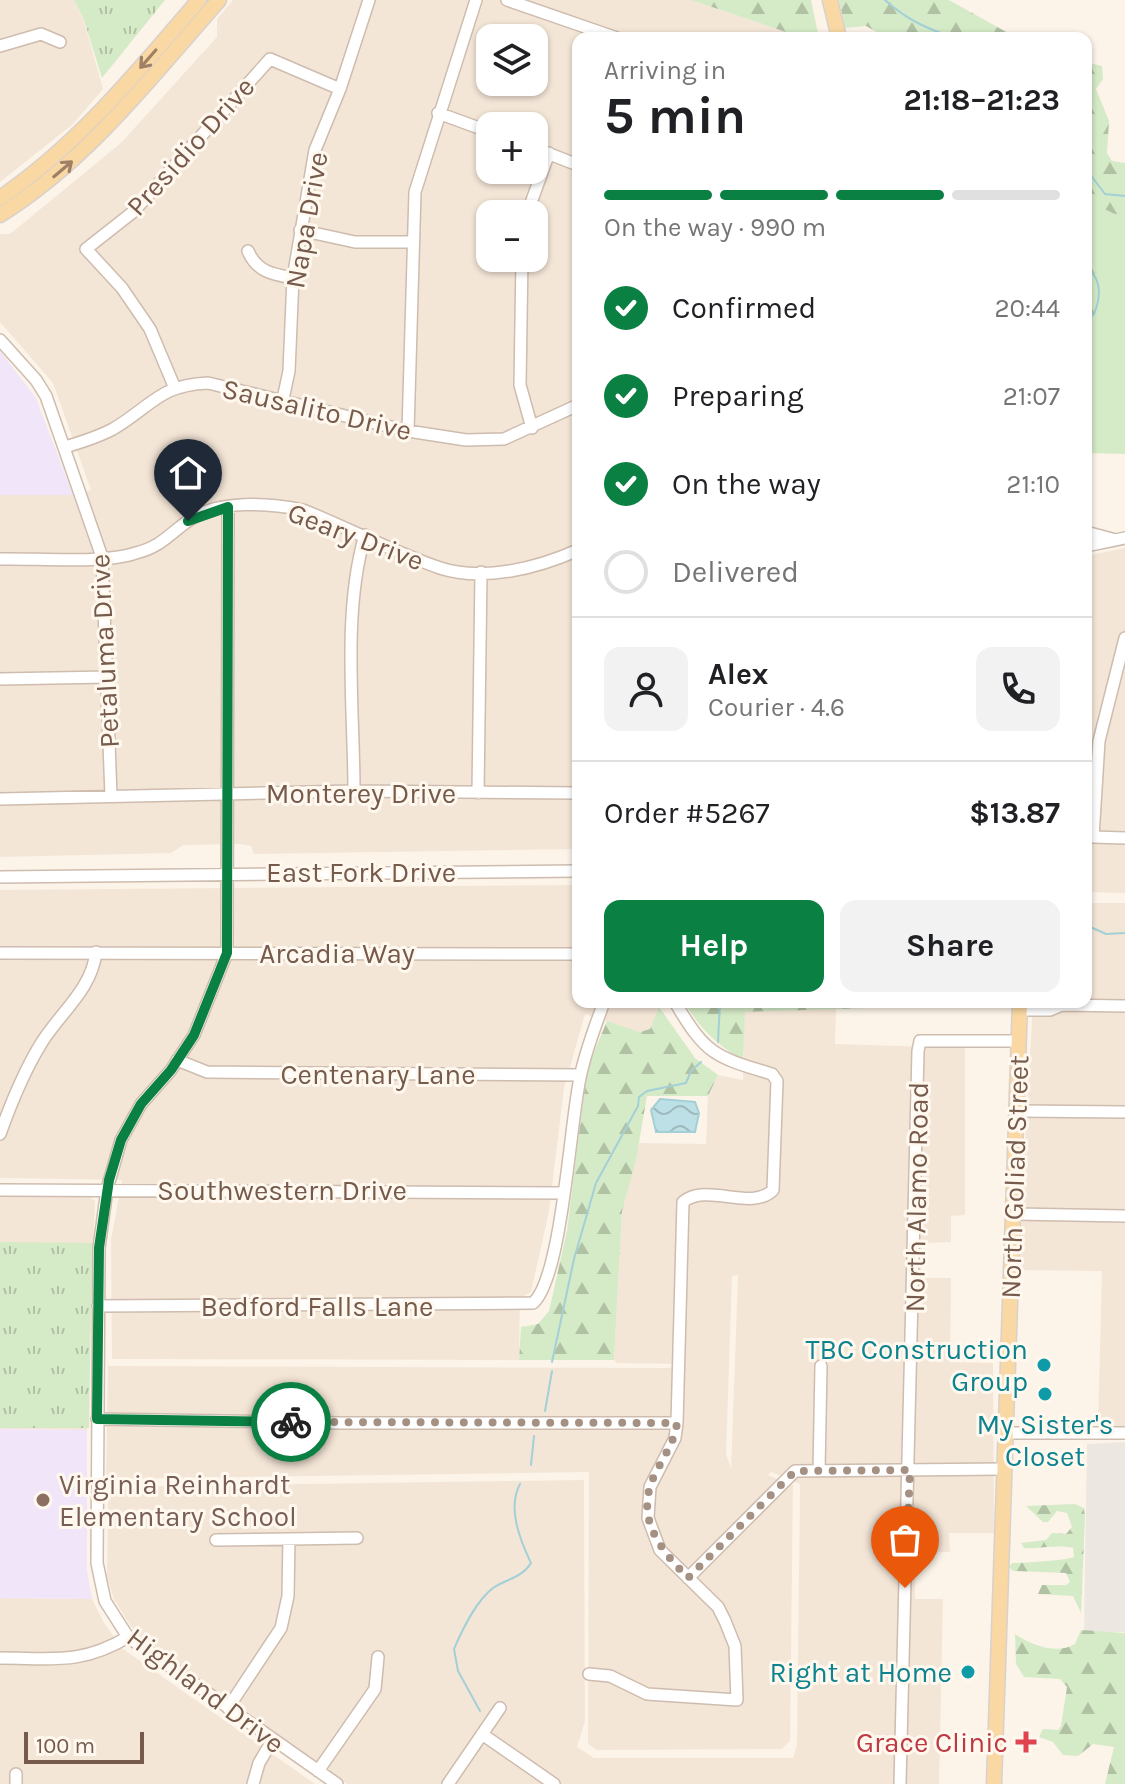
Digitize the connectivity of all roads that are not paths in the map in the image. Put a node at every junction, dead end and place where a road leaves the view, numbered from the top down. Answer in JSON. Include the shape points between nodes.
{"nodes":[{"id":1,"x":199,"y":0,"type":"edge"},
{"id":2,"x":219,"y":0,"type":"edge"},
{"id":3,"x":369,"y":0,"type":"edge"},
{"id":4,"x":476,"y":0,"type":"edge"},
{"id":5,"x":507,"y":0,"type":"edge"},
{"id":6,"x":830,"y":0,"type":"edge"},
{"id":7,"x":600,"y":32,"type":"edge"},
{"id":8,"x":838,"y":32,"type":"edge"},
{"id":9,"x":60,"y":42,"type":"dead end"},
{"id":10,"x":0,"y":46,"type":"edge"},
{"id":11,"x":340,"y":89,"type":"junction"},
{"id":12,"x":438,"y":113,"type":"junction"},
{"id":13,"x":476,"y":127,"type":"edge"},
{"id":14,"x":549,"y":153,"type":"joint"},
{"id":15,"x":572,"y":163,"type":"edge"},
{"id":16,"x":0,"y":198,"type":"edge"},
{"id":17,"x":532,"y":200,"type":"edge"},
{"id":18,"x":0,"y":215,"type":"edge"},
{"id":19,"x":300,"y":230,"type":"junction"},
{"id":20,"x":411,"y":242,"type":"junction"},
{"id":21,"x":248,"y":251,"type":"dead end"},
{"id":22,"x":522,"y":272,"type":"edge"},
{"id":23,"x":293,"y":278,"type":"junction"},
{"id":24,"x":0,"y":340,"type":"edge"},
{"id":25,"x":174,"y":386,"type":"junction"},
{"id":26,"x":283,"y":399,"type":"junction"},
{"id":27,"x":572,"y":408,"type":"edge"},
{"id":28,"x":532,"y":428,"type":"junction"},
{"id":29,"x":408,"y":431,"type":"junction"},
{"id":30,"x":65,"y":447,"type":"junction"},
{"id":31,"x":228,"y":507,"type":"junction"},
{"id":32,"x":1092,"y":533,"type":"edge"},
{"id":33,"x":365,"y":535,"type":"junction"},
{"id":34,"x":1121,"y":539,"type":"edge"},
{"id":35,"x":1092,"y":545,"type":"edge"},
{"id":36,"x":572,"y":552,"type":"edge"},
{"id":37,"x":102,"y":557,"type":"junction"},
{"id":38,"x":0,"y":559,"type":"edge"},
{"id":39,"x":481,"y":572,"type":"junction"},
{"id":40,"x":1125,"y":638,"type":"edge"},
{"id":41,"x":107,"y":677,"type":"junction"},
{"id":42,"x":0,"y":679,"type":"edge"},
{"id":43,"x":354,"y":791,"type":"junction"},
{"id":44,"x":478,"y":793,"type":"junction"},
{"id":45,"x":572,"y":793,"type":"edge"},
{"id":46,"x":227,"y":794,"type":"junction"},
{"id":47,"x":111,"y":796,"type":"junction"},
{"id":48,"x":0,"y":799,"type":"edge"},
{"id":49,"x":1125,"y":838,"type":"edge"},
{"id":50,"x":572,"y":871,"type":"edge"},
{"id":51,"x":227,"y":874,"type":"junction"},
{"id":52,"x":0,"y":877,"type":"edge"},
{"id":53,"x":96,"y":952,"type":"junction"},
{"id":54,"x":0,"y":953,"type":"edge"},
{"id":55,"x":227,"y":953,"type":"junction"},
{"id":56,"x":572,"y":954,"type":"edge"},
{"id":57,"x":1092,"y":1005,"type":"edge"},
{"id":58,"x":1125,"y":1006,"type":"edge"},
{"id":59,"x":602,"y":1008,"type":"edge"},
{"id":60,"x":678,"y":1008,"type":"edge"},
{"id":61,"x":1020,"y":1008,"type":"edge"},
{"id":62,"x":1019,"y":1041,"type":"junction"},
{"id":63,"x":177,"y":1060,"type":"junction"},
{"id":64,"x":580,"y":1075,"type":"junction"},
{"id":65,"x":1017,"y":1111,"type":"junction"},
{"id":66,"x":1125,"y":1112,"type":"edge"},
{"id":67,"x":0,"y":1134,"type":"edge"},
{"id":68,"x":107,"y":1189,"type":"junction"},
{"id":69,"x":0,"y":1190,"type":"edge"},
{"id":70,"x":564,"y":1193,"type":"junction"},
{"id":71,"x":1012,"y":1214,"type":"junction"},
{"id":72,"x":1125,"y":1216,"type":"edge"},
{"id":73,"x":98,"y":1306,"type":"junction"},
{"id":74,"x":821,"y":1366,"type":"dead end"},
{"id":75,"x":97,"y":1419,"type":"junction"},
{"id":76,"x":677,"y":1423,"type":"junction"},
{"id":77,"x":1005,"y":1433,"type":"junction"},
{"id":78,"x":1125,"y":1433,"type":"edge"},
{"id":79,"x":1004,"y":1469,"type":"junction"},
{"id":80,"x":910,"y":1470,"type":"junction"},
{"id":81,"x":819,"y":1471,"type":"junction"},
{"id":82,"x":357,"y":1538,"type":"dead end"},
{"id":83,"x":289,"y":1539,"type":"junction"},
{"id":84,"x":216,"y":1540,"type":"dead end"},
{"id":85,"x":688,"y":1578,"type":"junction"},
{"id":86,"x":128,"y":1637,"type":"junction"},
{"id":87,"x":378,"y":1657,"type":"dead end"},
{"id":88,"x":0,"y":1658,"type":"edge"},
{"id":89,"x":589,"y":1674,"type":"dead end"},
{"id":90,"x":228,"y":1708,"type":"junction"},
{"id":91,"x":500,"y":1708,"type":"dead end"},
{"id":92,"x":482,"y":1734,"type":"junction"},
{"id":93,"x":272,"y":1741,"type":"junction"},
{"id":94,"x":318,"y":1771,"type":"junction"},
{"id":95,"x":253,"y":1784,"type":"edge"},
{"id":96,"x":337,"y":1784,"type":"edge"},
{"id":97,"x":448,"y":1784,"type":"edge"},
{"id":98,"x":554,"y":1784,"type":"edge"},
{"id":99,"x":900,"y":1784,"type":"edge"},
{"id":100,"x":994,"y":1784,"type":"edge"}],
"edges":[{"from":1,"to":16,"type":"main road","one_way":true,"via":[[93,121]]},
{"from":18,"to":2,"type":"main road","one_way":true,"via":[[104,131]]},
{"from":3,"to":11,"type":"street","name":"Napa Drive"},
{"from":4,"to":12,"type":"street"},
{"from":5,"to":7,"type":"street"},
{"from":6,"to":8,"type":"main road"},
{"from":9,"to":10,"type":"street","via":[[41,34]]},
{"from":11,"to":19,"type":"street","name":"Napa Drive","via":[[315,150]]},
{"from":11,"to":25,"type":"street","name":"Presidio Drive","via":[[270,59],[133,212],[86,249],[150,329]]},
{"from":12,"to":13,"type":"street"},
{"from":12,"to":20,"type":"street","via":[[415,192]]},
{"from":14,"to":15,"type":"street"},
{"from":14,"to":17,"type":"street"},
{"from":19,"to":20,"type":"street","via":[[355,242]]},
{"from":19,"to":23,"type":"street","name":"Napa Drive"},
{"from":20,"to":29,"type":"street"},
{"from":21,"to":23,"type":"street","via":[[253,264],[269,274]]},
{"from":22,"to":28,"type":"street","via":[[520,385]]},
{"from":23,"to":26,"type":"street","name":"Napa Drive"},
{"from":24,"to":30,"type":"street","name":"Petaluma Drive","via":[[36,380]]},
{"from":25,"to":26,"type":"street","name":"Sausalito Drive","via":[[208,383]]},
{"from":25,"to":30,"type":"street","via":[[114,428]]},
{"from":26,"to":29,"type":"street","name":"Sausalito Drive"},
{"from":27,"to":28,"type":"street","name":"Sausalito Drive"},
{"from":28,"to":29,"type":"street","name":"Sausalito Drive","via":[[504,439],[466,440]]},
{"from":30,"to":37,"type":"street","name":"Petaluma Drive"},
{"from":31,"to":33,"type":"street","name":"Geary Drive","via":[[285,506]]},
{"from":31,"to":37,"type":"street","name":"Geary Drive","via":[[188,521],[153,548]]},
{"from":31,"to":46,"type":"street","name":"Highland Drive"},
{"from":32,"to":34,"type":"street"},
{"from":33,"to":39,"type":"street","name":"Geary Drive","via":[[442,568]]},
{"from":33,"to":43,"type":"street","via":[[353,600]]},
{"from":34,"to":35,"type":"street"},
{"from":36,"to":39,"type":"street","name":"Geary Drive","via":[[530,568]]},
{"from":37,"to":38,"type":"street","name":"Geary Drive"},
{"from":37,"to":41,"type":"street","name":"Petaluma Drive"},
{"from":39,"to":44,"type":"street"},
{"from":40,"to":49,"type":"street","via":[[1099,741],[1093,837]]},
{"from":41,"to":42,"type":"street"},
{"from":41,"to":47,"type":"street","name":"Petaluma Drive"},
{"from":43,"to":44,"type":"street","name":"Monterey Drive"},
{"from":43,"to":46,"type":"street","name":"Monterey Drive"},
{"from":44,"to":45,"type":"street","name":"Monterey Drive"},
{"from":46,"to":47,"type":"street","name":"Monterey Drive"},
{"from":46,"to":51,"type":"street","name":"Highland Drive"},
{"from":47,"to":48,"type":"street","name":"Monterey Drive"},
{"from":50,"to":51,"type":"street","name":"East Fork Drive"},
{"from":51,"to":52,"type":"street","name":"East Fork Drive"},
{"from":51,"to":55,"type":"street","name":"Highland Drive"},
{"from":53,"to":54,"type":"street","name":"Arcadia Way"},
{"from":53,"to":55,"type":"street","name":"Arcadia Way"},
{"from":53,"to":67,"type":"street","via":[[85,986],[42,1042]]},
{"from":55,"to":56,"type":"street","name":"Arcadia Way"},
{"from":55,"to":63,"type":"street","name":"Highland Drive","via":[[194,1035]]},
{"from":57,"to":58,"type":"street"},
{"from":59,"to":64,"type":"street"},
{"from":60,"to":76,"type":"street","via":[[710,1050],[737,1065],[772,1074],[777,1087],[771,1193],[687,1198],[682,1206]]},
{"from":61,"to":62,"type":"main road","name":"North Goliad Street"},
{"from":62,"to":65,"type":"main road","name":"North Goliad Street"},
{"from":62,"to":80,"type":"street","name":"North Alamo Road","via":[[920,1041]]},
{"from":63,"to":64,"type":"street","name":"Centenary Lane","via":[[207,1072]]},
{"from":63,"to":68,"type":"street","name":"Highland Drive","via":[[141,1104],[121,1140]]},
{"from":64,"to":70,"type":"street"},
{"from":65,"to":66,"type":"street"},
{"from":65,"to":71,"type":"main road","name":"North Goliad Street"},
{"from":68,"to":69,"type":"street","name":"Southwestern Drive"},
{"from":68,"to":70,"type":"street","name":"Southwestern Drive"},
{"from":68,"to":73,"type":"street","name":"Highland Drive"},
{"from":70,"to":73,"type":"street","name":"Bedford Falls Lane","via":[[542,1293],[521,1306]]},
{"from":71,"to":72,"type":"street"},
{"from":71,"to":77,"type":"main road","name":"North Goliad Street"},
{"from":73,"to":75,"type":"street","name":"Highland Drive"},
{"from":74,"to":81,"type":"street"},
{"from":75,"to":76,"type":"street"},
{"from":75,"to":86,"type":"street","name":"Highland Drive","via":[[99,1581],[109,1611]]},
{"from":76,"to":85,"type":"street","via":[[650,1487],[648,1518],[660,1550]]},
{"from":77,"to":78,"type":"street"},
{"from":77,"to":79,"type":"main road","name":"North Goliad Street"},
{"from":79,"to":80,"type":"street"},
{"from":79,"to":100,"type":"main road","name":"North Goliad Street"},
{"from":80,"to":81,"type":"street"},
{"from":80,"to":99,"type":"street","name":"North Alamo Road"},
{"from":81,"to":85,"type":"street","via":[[795,1471]]},
{"from":82,"to":83,"type":"street"},
{"from":83,"to":84,"type":"street"},
{"from":83,"to":90,"type":"street","via":[[288,1596],[281,1628]]},
{"from":85,"to":89,"type":"street","via":[[725,1621],[735,1646],[737,1700],[647,1694],[610,1676]]},
{"from":86,"to":88,"type":"street","via":[[103,1652],[74,1658]]},
{"from":86,"to":90,"type":"street","name":"Highland Drive"},
{"from":87,"to":94,"type":"street","via":[[375,1689]]},
{"from":90,"to":93,"type":"street","name":"Highland Drive"},
{"from":91,"to":92,"type":"street"},
{"from":92,"to":97,"type":"street"},
{"from":92,"to":98,"type":"street"},
{"from":93,"to":94,"type":"street","name":"Highland Drive"},
{"from":93,"to":95,"type":"street"},
{"from":94,"to":96,"type":"street","name":"Highland Drive"}]}
